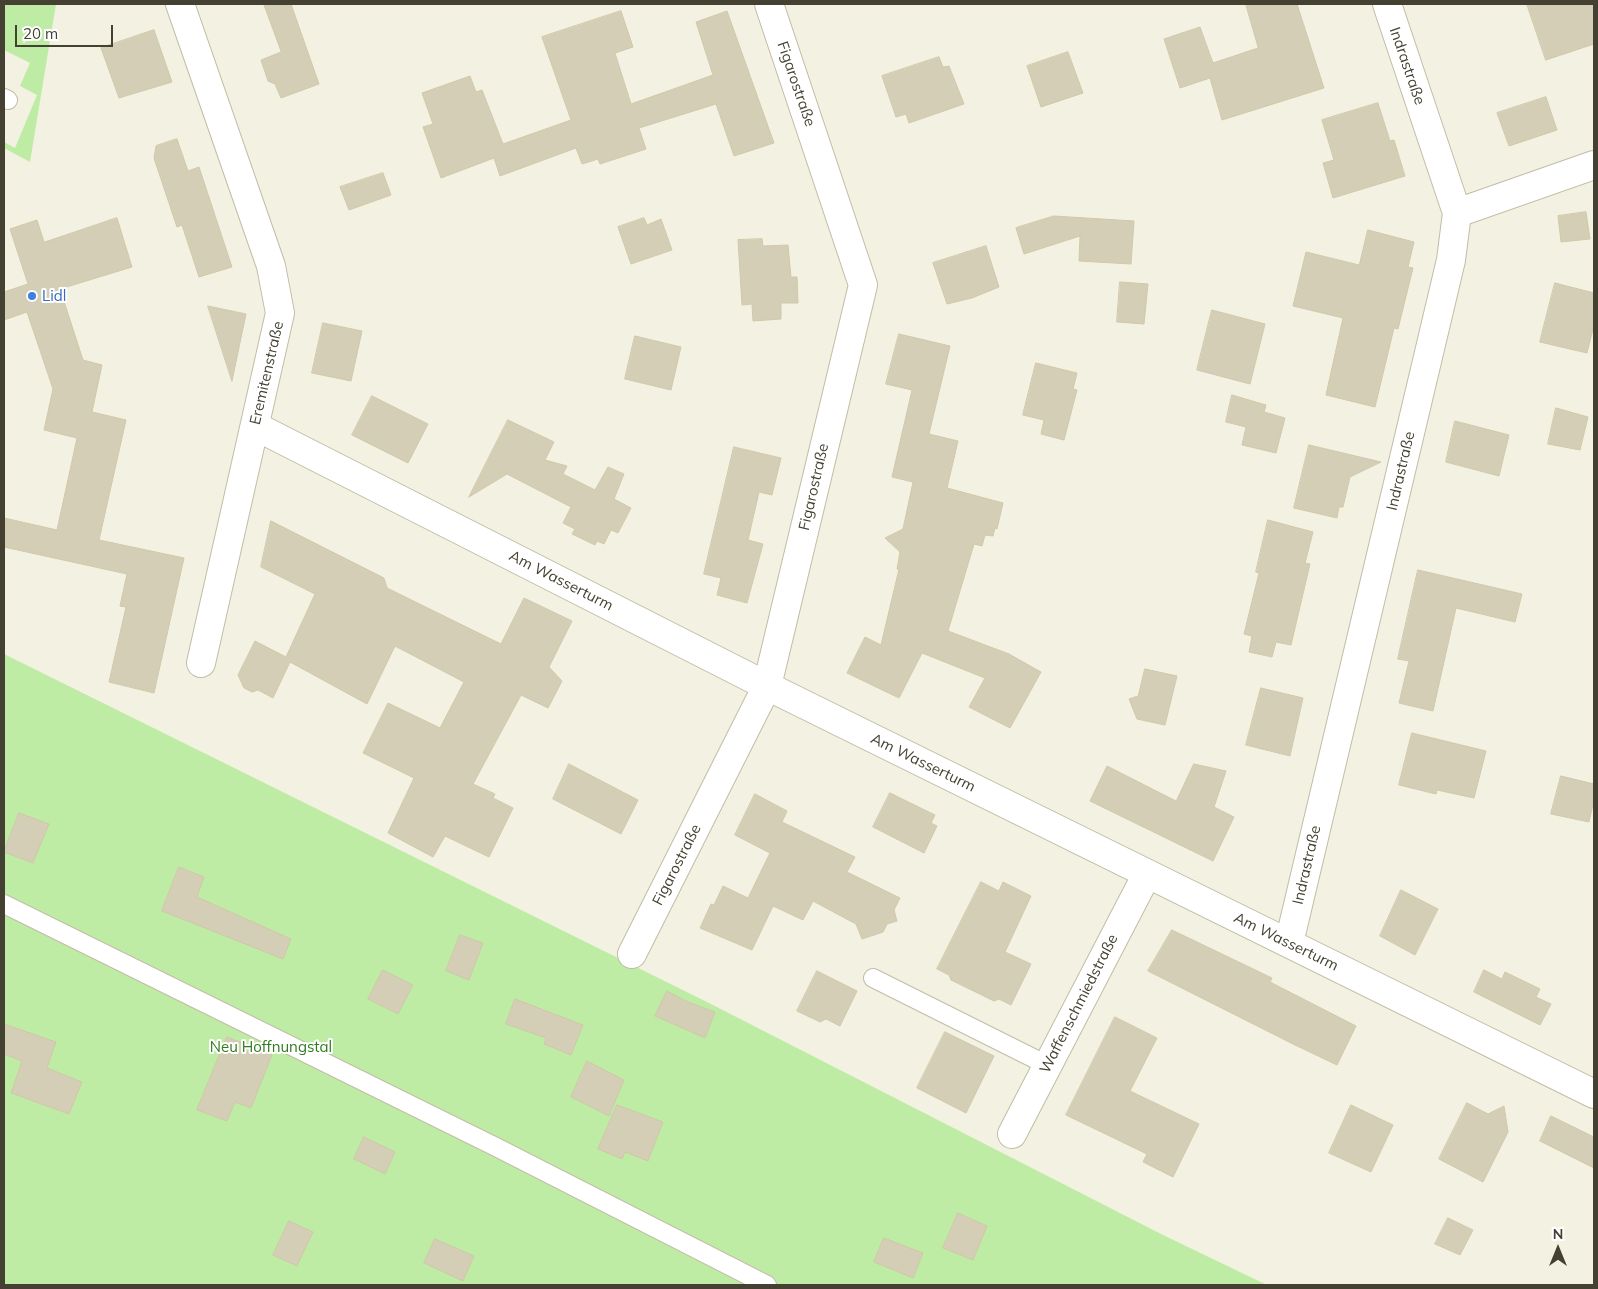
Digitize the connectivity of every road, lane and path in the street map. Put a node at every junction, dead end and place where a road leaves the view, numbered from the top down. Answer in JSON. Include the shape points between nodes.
{"nodes":[{"id":1,"x":180,"y":4,"type":"edge"},
{"id":2,"x":769,"y":4,"type":"edge"},
{"id":3,"x":1386,"y":4,"type":"edge"},
{"id":4,"x":1594,"y":165,"type":"edge"},
{"id":5,"x":1457,"y":213,"type":"junction"},
{"id":6,"x":255,"y":426,"type":"junction"},
{"id":7,"x":201,"y":663,"type":"dead end"},
{"id":8,"x":767,"y":686,"type":"junction"},
{"id":9,"x":1147,"y":874,"type":"junction"},
{"id":10,"x":4,"y":904,"type":"edge"},
{"id":11,"x":1288,"y":943,"type":"junction"},
{"id":12,"x":632,"y":954,"type":"dead end"},
{"id":13,"x":873,"y":978,"type":"dead end"},
{"id":14,"x":1047,"y":1064,"type":"junction"},
{"id":15,"x":1594,"y":1094,"type":"edge"},
{"id":16,"x":1012,"y":1134,"type":"dead end"},
{"id":17,"x":767,"y":1285,"type":"edge"}],
"edges":[{"from":1,"to":6,"type":"street","name":"Eremitenstraße","via":[[271,266],[280,313]]},
{"from":2,"to":8,"type":"street","name":"Figarostraße","via":[[863,285]]},
{"from":3,"to":5,"type":"street","name":"Indrastraße"},
{"from":4,"to":5,"type":"street"},
{"from":5,"to":11,"type":"street","name":"Indrastraße","via":[[1451,260]]},
{"from":6,"to":7,"type":"street","name":"Eremitenstraße"},
{"from":6,"to":8,"type":"street","name":"Am Wasserturm"},
{"from":8,"to":9,"type":"street","name":"Am Wasserturm"},
{"from":8,"to":12,"type":"street","name":"Figarostraße"},
{"from":9,"to":11,"type":"street","name":"Am Wasserturm"},
{"from":9,"to":14,"type":"street","name":"Waffenschmiedstraße"},
{"from":10,"to":17,"type":"lane"},
{"from":11,"to":15,"type":"street","name":"Am Wasserturm"},
{"from":13,"to":14,"type":"lane"},
{"from":14,"to":16,"type":"street","name":"Waffenschmiedstraße"}]}
